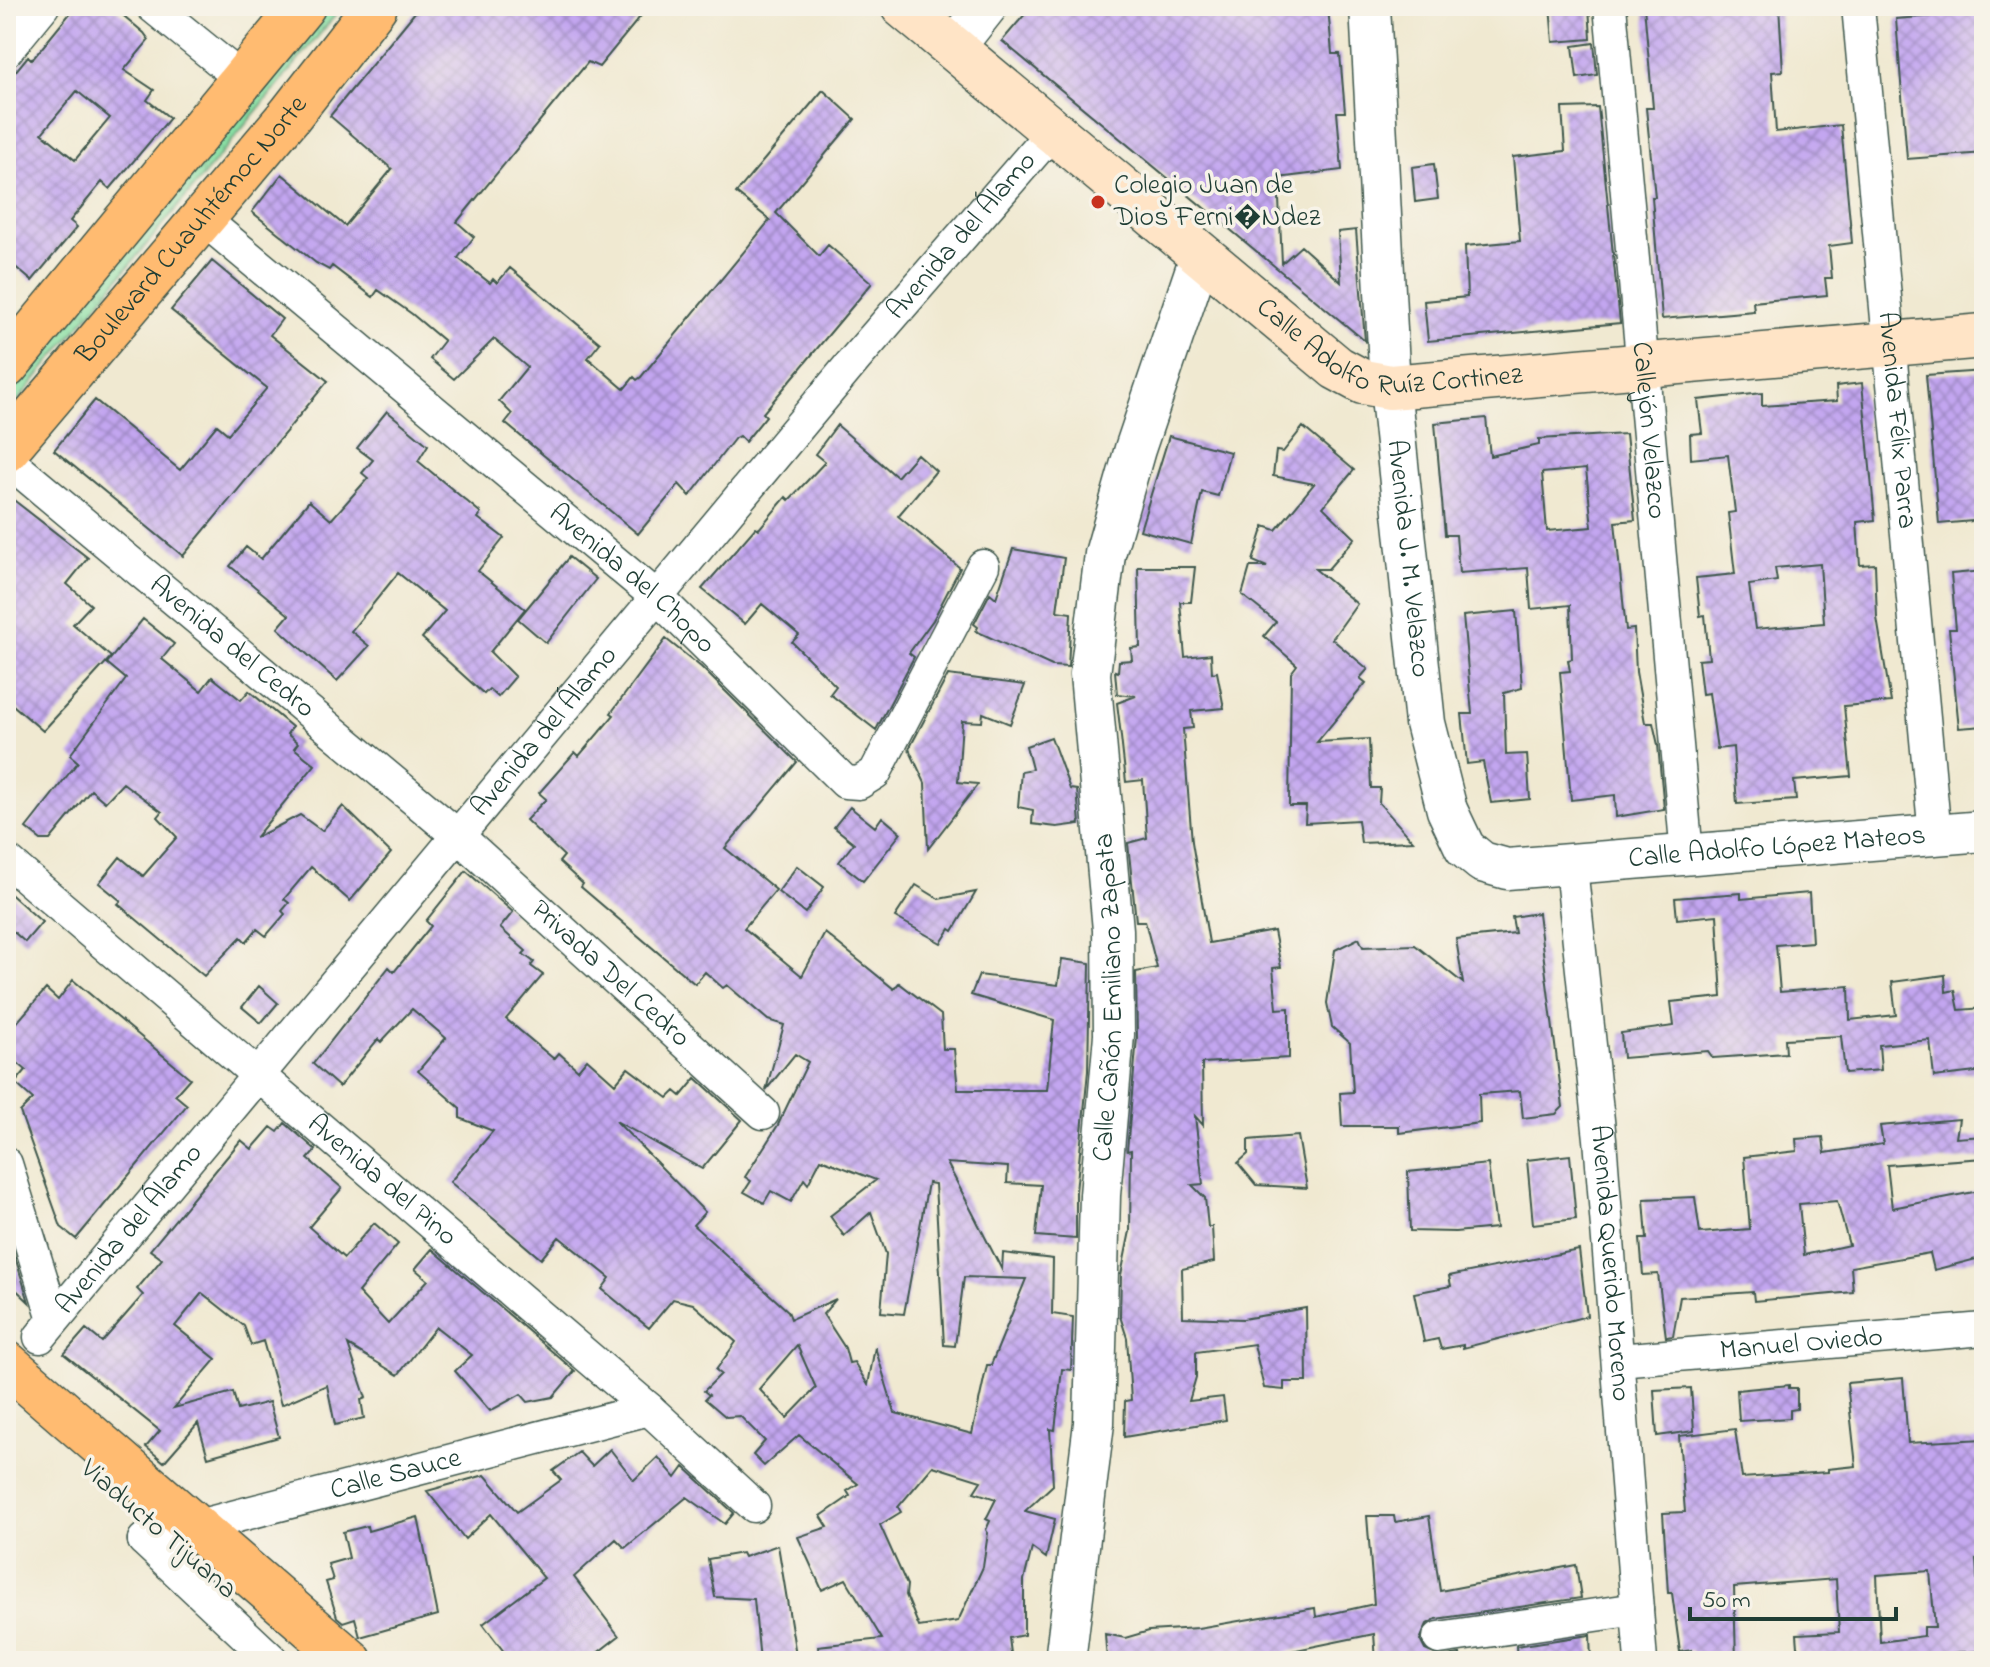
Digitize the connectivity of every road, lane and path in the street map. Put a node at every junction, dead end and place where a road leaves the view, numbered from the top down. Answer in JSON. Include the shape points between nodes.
{"nodes":[{"id":1,"x":43,"y":6,"type":"edge"},
{"id":2,"x":152,"y":6,"type":"edge"},
{"id":3,"x":303,"y":6,"type":"edge"},
{"id":4,"x":375,"y":6,"type":"edge"},
{"id":5,"x":903,"y":6,"type":"edge"},
{"id":6,"x":987,"y":6,"type":"edge"},
{"id":7,"x":1370,"y":6,"type":"edge"},
{"id":8,"x":1610,"y":6,"type":"edge"},
{"id":9,"x":1858,"y":6,"type":"edge"},
{"id":10,"x":953,"y":49,"type":"junction"},
{"id":11,"x":6,"y":51,"type":"edge"},
{"id":12,"x":242,"y":79,"type":"junction"},
{"id":13,"x":1053,"y":131,"type":"junction"},
{"id":14,"x":203,"y":219,"type":"junction"},
{"id":15,"x":1201,"y":254,"type":"junction"},
{"id":16,"x":1984,"y":336,"type":"edge"},
{"id":17,"x":1887,"y":344,"type":"junction"},
{"id":18,"x":6,"y":366,"type":"edge"},
{"id":19,"x":1641,"y":366,"type":"junction"},
{"id":20,"x":1390,"y":387,"type":"junction"},
{"id":21,"x":6,"y":450,"type":"edge"},
{"id":22,"x":6,"y":459,"type":"edge"},
{"id":23,"x":983,"y":566,"type":"dead end"},
{"id":24,"x":658,"y":598,"type":"junction"},
{"id":25,"x":1984,"y":831,"type":"edge"},
{"id":26,"x":457,"y":835,"type":"junction"},
{"id":27,"x":1935,"y":836,"type":"junction"},
{"id":28,"x":1687,"y":855,"type":"junction"},
{"id":29,"x":6,"y":860,"type":"edge"},
{"id":30,"x":1571,"y":867,"type":"junction"},
{"id":31,"x":256,"y":1074,"type":"junction"},
{"id":32,"x":763,"y":1113,"type":"dead end"},
{"id":33,"x":6,"y":1164,"type":"edge"},
{"id":34,"x":1984,"y":1329,"type":"edge"},
{"id":35,"x":33,"y":1335,"type":"edge"},
{"id":36,"x":1618,"y":1360,"type":"junction"},
{"id":37,"x":6,"y":1363,"type":"edge"},
{"id":38,"x":6,"y":1398,"type":"edge"},
{"id":39,"x":649,"y":1409,"type":"junction"},
{"id":40,"x":92,"y":1439,"type":"junction"},
{"id":41,"x":754,"y":1506,"type":"dead end"},
{"id":42,"x":1637,"y":1609,"type":"junction"},
{"id":43,"x":1439,"y":1638,"type":"dead end"},
{"id":44,"x":273,"y":1661,"type":"edge"},
{"id":45,"x":311,"y":1661,"type":"edge"},
{"id":46,"x":350,"y":1661,"type":"edge"},
{"id":47,"x":1065,"y":1661,"type":"edge"},
{"id":48,"x":1641,"y":1661,"type":"edge"}],
"edges":[{"from":1,"to":11,"type":"street"},
{"from":2,"to":12,"type":"street"},
{"from":3,"to":12,"type":"main road","name":"Boulevard Cuauhtémoc Norte"},
{"from":4,"to":14,"type":"main road","name":"Boulevard Cuauhtémoc Norte"},
{"from":5,"to":10,"type":"main road","name":"Calle Adolfo Ruíz Cortinez"},
{"from":6,"to":10,"type":"street"},
{"from":7,"to":20,"type":"street","name":"Avenida J. M. Velazco"},
{"from":8,"to":19,"type":"street","name":"Callejón Velazco"},
{"from":9,"to":17,"type":"street","name":"Avenida Félix Parra"},
{"from":10,"to":13,"type":"main road","name":"Calle Adolfo Ruíz Cortinez"},
{"from":12,"to":18,"type":"main road","name":"Boulevard Cuauhtémoc Norte"},
{"from":13,"to":15,"type":"main road","name":"Calle Adolfo Ruíz Cortinez"},
{"from":13,"to":24,"type":"street","name":"Avenida del Álamo"},
{"from":14,"to":21,"type":"main road","name":"Boulevard Cuauhtémoc Norte"},
{"from":14,"to":24,"type":"street","name":"Avenida del Chopo"},
{"from":15,"to":20,"type":"main road","name":"Calle Adolfo Ruíz Cortinez","via":[[1337,368],[1363,382]]},
{"from":15,"to":47,"type":"street","name":"Calle Cañón Emiliano Zapata","via":[[1105,554],[1090,674],[1113,930],[1114,1035],[1100,1195],[1094,1423]]},
{"from":16,"to":17,"type":"main road","name":"Calle Adolfo Ruíz Cortinez"},
{"from":17,"to":19,"type":"main road","name":"Calle Adolfo Ruíz Cortinez"},
{"from":17,"to":27,"type":"street","name":"Avenida Félix Parra"},
{"from":19,"to":20,"type":"main road","name":"Calle Adolfo Ruíz Cortinez"},
{"from":19,"to":28,"type":"street","name":"Callejón Velazco"},
{"from":20,"to":30,"type":"street","name":"Avenida J. M. Velazco","via":[[1425,723],[1453,825],[1465,848],[1482,862],[1507,869]]},
{"from":22,"to":26,"type":"street","name":"Avenida del Cedro"},
{"from":23,"to":24,"type":"street","name":"Avenida del Chopo","via":[[875,773],[859,783],[845,782]]},
{"from":24,"to":26,"type":"street","name":"Avenida del Álamo"},
{"from":25,"to":27,"type":"street","name":"Calle Adolfo López Mateos"},
{"from":26,"to":31,"type":"street","name":"Avenida del Álamo"},
{"from":26,"to":32,"type":"street","name":"Privada Del Cedro"},
{"from":27,"to":28,"type":"street","name":"Calle Adolfo López Mateos"},
{"from":28,"to":30,"type":"street","name":"Calle Adolfo López Mateos"},
{"from":29,"to":31,"type":"street","name":"Avenida del Pino"},
{"from":30,"to":36,"type":"street","name":"Avenida Querido Moreno"},
{"from":31,"to":35,"type":"street","name":"Avenida del Álamo"},
{"from":31,"to":39,"type":"street","name":"Avenida del Pino"},
{"from":33,"to":35,"type":"street"},
{"from":34,"to":36,"type":"street","name":"Manuel Oviedo"},
{"from":35,"to":40,"type":"main road"},
{"from":36,"to":42,"type":"street","name":"Avenida Querido Moreno"},
{"from":37,"to":40,"type":"main road"},
{"from":38,"to":45,"type":"main road","name":"Viaducto Tijuana"},
{"from":39,"to":41,"type":"street","name":"Avenida del Pino"},
{"from":39,"to":44,"type":"street","name":"Calle Sauce","via":[[144,1540]]},
{"from":40,"to":46,"type":"main road","name":"Viaducto Tijuana"},
{"from":42,"to":43,"type":"street"},
{"from":42,"to":48,"type":"street","name":"Avenida Querido Moreno"}]}
